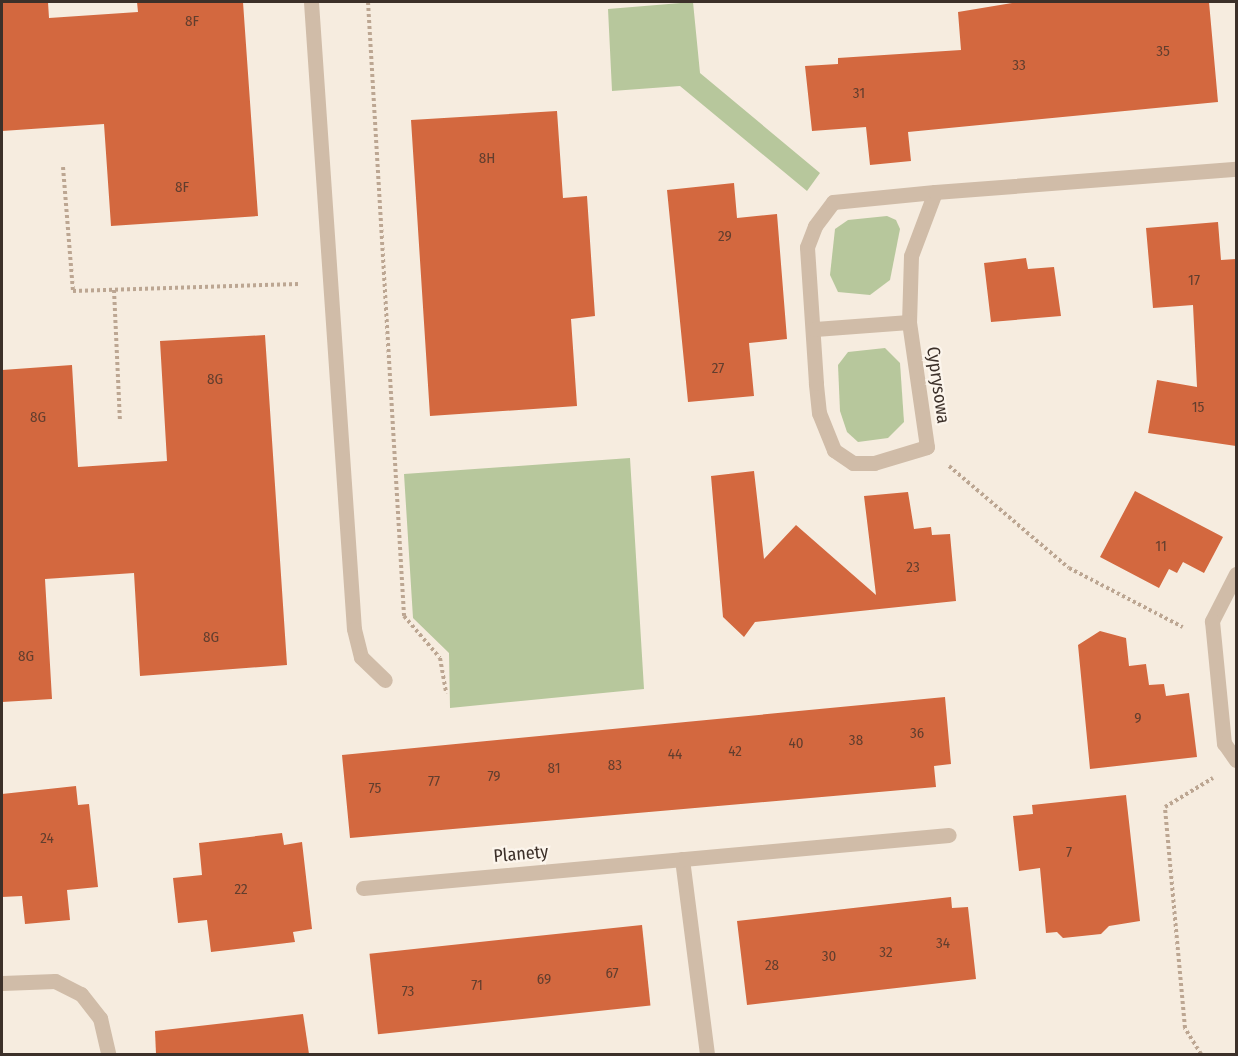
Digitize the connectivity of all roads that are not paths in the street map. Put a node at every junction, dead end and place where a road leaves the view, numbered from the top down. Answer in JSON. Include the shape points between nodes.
{"nodes":[{"id":1,"x":311,"y":2,"type":"edge"},
{"id":2,"x":1236,"y":169,"type":"edge"},
{"id":3,"x":935,"y":192,"type":"junction"},
{"id":4,"x":909,"y":322,"type":"junction"},
{"id":5,"x":815,"y":329,"type":"junction"},
{"id":6,"x":1236,"y":574,"type":"edge"},
{"id":7,"x":385,"y":680,"type":"dead end"},
{"id":8,"x":1236,"y":760,"type":"edge"},
{"id":9,"x":949,"y":835,"type":"dead end"},
{"id":10,"x":682,"y":859,"type":"junction"},
{"id":11,"x":363,"y":888,"type":"dead end"},
{"id":12,"x":2,"y":983,"type":"edge"},
{"id":13,"x":108,"y":1054,"type":"edge"},
{"id":14,"x":708,"y":1054,"type":"edge"}],
"edges":[{"from":1,"to":7,"type":"street","via":[[354,629],[361,657]]},
{"from":2,"to":3,"type":"street","name":"Cyprysowa"},
{"from":3,"to":4,"type":"street","name":"Cyprysowa","via":[[911,256]]},
{"from":3,"to":5,"type":"street","name":"Cyprysowa","via":[[833,202],[815,226],[807,247]]},
{"from":4,"to":5,"type":"street"},
{"from":4,"to":5,"type":"street","name":"Cyprysowa","via":[[927,447],[874,463],[853,463],[834,450],[819,414]]},
{"from":6,"to":8,"type":"street","via":[[1212,621],[1224,743]]},
{"from":9,"to":10,"type":"street","name":"Planety"},
{"from":10,"to":11,"type":"street","name":"Planety"},
{"from":10,"to":14,"type":"street"},
{"from":12,"to":13,"type":"street","via":[[56,981],[81,994],[100,1018]]}]}
